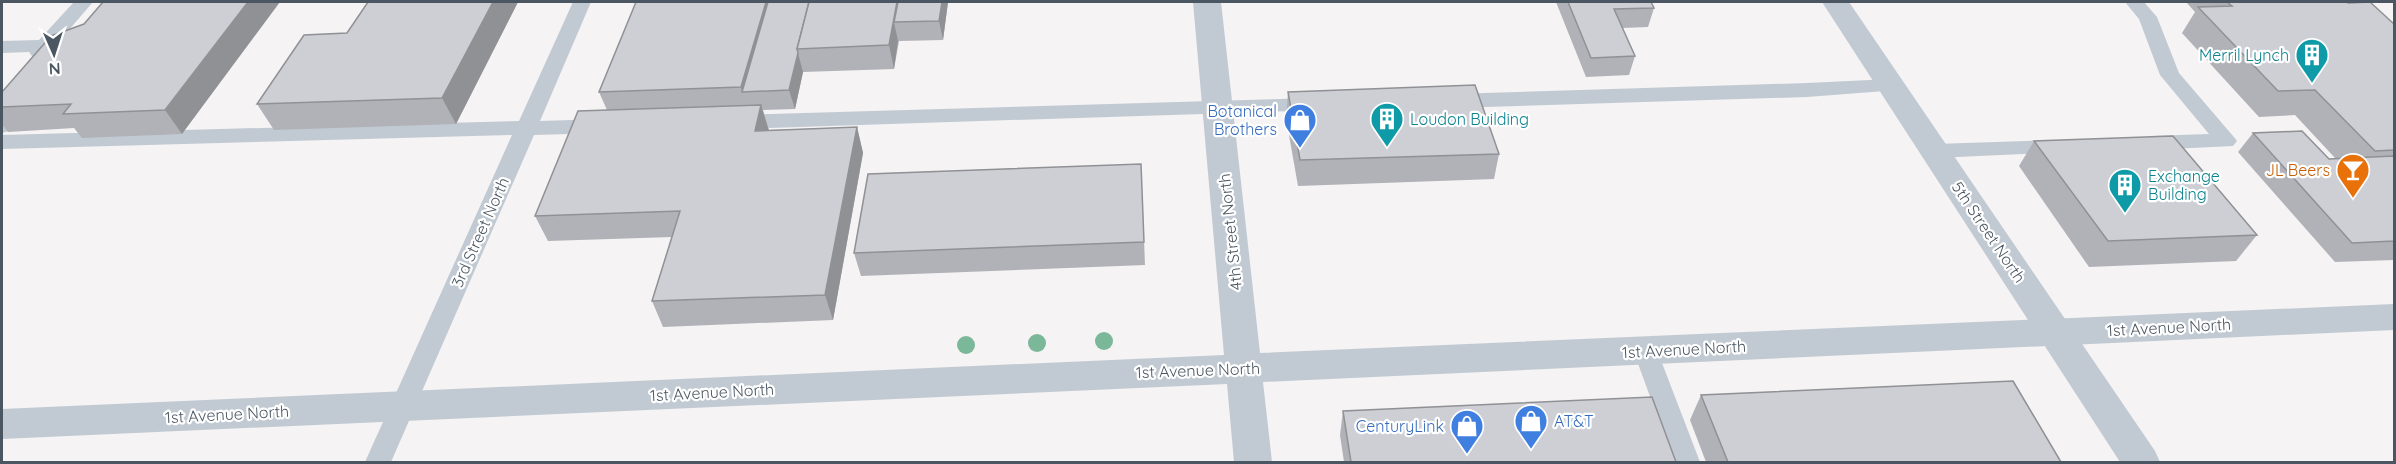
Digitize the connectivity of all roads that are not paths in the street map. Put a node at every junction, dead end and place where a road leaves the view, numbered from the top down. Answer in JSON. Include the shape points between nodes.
{"nodes":[{"id":1,"x":84,"y":2,"type":"edge"},
{"id":2,"x":582,"y":2,"type":"edge"},
{"id":3,"x":1207,"y":2,"type":"edge"},
{"id":4,"x":1836,"y":2,"type":"edge"},
{"id":5,"x":2133,"y":2,"type":"edge"},
{"id":6,"x":44,"y":46,"type":"junction"},
{"id":7,"x":2,"y":48,"type":"edge"},
{"id":8,"x":54,"y":66,"type":"edge"},
{"id":9,"x":26,"y":67,"type":"edge"},
{"id":10,"x":1891,"y":85,"type":"junction"},
{"id":11,"x":1428,"y":102,"type":"edge"},
{"id":12,"x":1333,"y":105,"type":"edge"},
{"id":13,"x":1218,"y":108,"type":"junction"},
{"id":14,"x":714,"y":123,"type":"edge"},
{"id":15,"x":618,"y":125,"type":"edge"},
{"id":16,"x":526,"y":128,"type":"junction"},
{"id":17,"x":2,"y":142,"type":"edge"},
{"id":18,"x":2134,"y":144,"type":"edge"},
{"id":19,"x":2077,"y":146,"type":"edge"},
{"id":20,"x":1935,"y":151,"type":"junction"},
{"id":21,"x":2394,"y":317,"type":"edge"},
{"id":22,"x":2055,"y":332,"type":"junction"},
{"id":23,"x":1645,"y":350,"type":"junction"},
{"id":24,"x":1244,"y":368,"type":"junction"},
{"id":25,"x":402,"y":406,"type":"junction"},
{"id":26,"x":2,"y":424,"type":"edge"},
{"id":27,"x":378,"y":462,"type":"edge"},
{"id":28,"x":1253,"y":462,"type":"edge"},
{"id":29,"x":1687,"y":462,"type":"edge"},
{"id":30,"x":2141,"y":462,"type":"edge"}],
"edges":[{"from":1,"to":6,"type":"lane"},
{"from":2,"to":16,"type":"lane","name":"3rd Street North"},
{"from":3,"to":13,"type":"street","name":"4th Street North"},
{"from":4,"to":10,"type":"street","name":"5th Street North"},
{"from":5,"to":18,"type":"lane","via":[[2148,17],[2170,75],[2226,141]]},
{"from":6,"to":7,"type":"lane"},
{"from":6,"to":8,"type":"lane","via":[[72,45]]},
{"from":6,"to":9,"type":"lane"},
{"from":10,"to":11,"type":"lane"},
{"from":10,"to":20,"type":"street","name":"5th Street North"},
{"from":12,"to":13,"type":"lane"},
{"from":13,"to":14,"type":"lane"},
{"from":13,"to":24,"type":"street","name":"4th Street North"},
{"from":15,"to":16,"type":"lane"},
{"from":16,"to":17,"type":"lane"},
{"from":16,"to":25,"type":"lane","name":"3rd Street North"},
{"from":19,"to":20,"type":"lane"},
{"from":20,"to":22,"type":"street","name":"5th Street North"},
{"from":21,"to":22,"type":"street","name":"1st Avenue North"},
{"from":22,"to":23,"type":"street","name":"1st Avenue North"},
{"from":22,"to":30,"type":"street","name":"5th Street North"},
{"from":23,"to":24,"type":"street","name":"1st Avenue North"},
{"from":23,"to":29,"type":"lane"},
{"from":24,"to":25,"type":"street","name":"1st Avenue North"},
{"from":24,"to":28,"type":"street","name":"4th Street North"},
{"from":25,"to":26,"type":"street","name":"1st Avenue North"},
{"from":25,"to":27,"type":"lane","name":"3rd Street North"}]}
